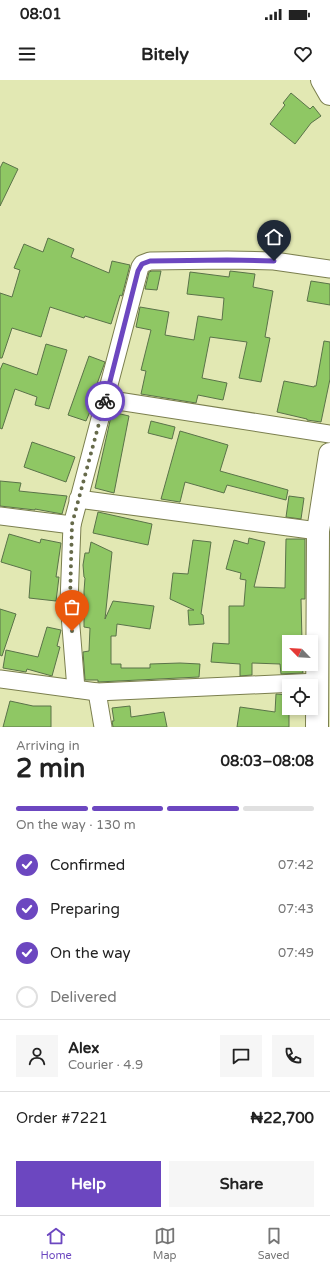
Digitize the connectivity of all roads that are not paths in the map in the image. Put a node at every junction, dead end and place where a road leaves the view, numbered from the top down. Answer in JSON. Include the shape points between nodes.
{"nodes":[{"id":1,"x":322,"y":80,"type":"edge"},
{"id":2,"x":330,"y":94,"type":"edge"},
{"id":3,"x":330,"y":269,"type":"edge"},
{"id":4,"x":105,"y":399,"type":"junction"},
{"id":5,"x":330,"y":434,"type":"edge"},
{"id":6,"x":330,"y":454,"type":"edge"},
{"id":7,"x":78,"y":499,"type":"junction"},
{"id":8,"x":0,"y":516,"type":"edge"},
{"id":9,"x":72,"y":524,"type":"junction"},
{"id":10,"x":318,"y":531,"type":"junction"},
{"id":11,"x":0,"y":679,"type":"edge"},
{"id":12,"x":318,"y":679,"type":"edge"},
{"id":13,"x":282,"y":684,"type":"edge"},
{"id":14,"x":76,"y":689,"type":"junction"},
{"id":15,"x":97,"y":692,"type":"junction"},
{"id":16,"x":318,"y":715,"type":"edge"},
{"id":17,"x":103,"y":727,"type":"edge"},
{"id":18,"x":318,"y":727,"type":"edge"}],
"edges":[{"from":1,"to":2,"type":"street"},
{"from":3,"to":4,"type":"street","via":[[274,261],[150,261],[142,264],[138,271]]},
{"from":4,"to":5,"type":"street"},
{"from":4,"to":7,"type":"street"},
{"from":6,"to":10,"type":"street"},
{"from":7,"to":9,"type":"street"},
{"from":7,"to":10,"type":"street"},
{"from":8,"to":9,"type":"street"},
{"from":9,"to":14,"type":"street","via":[[70,602]]},
{"from":10,"to":12,"type":"street"},
{"from":11,"to":14,"type":"street"},
{"from":13,"to":15,"type":"street"},
{"from":14,"to":15,"type":"street"},
{"from":15,"to":17,"type":"street"},
{"from":16,"to":18,"type":"street"}]}
